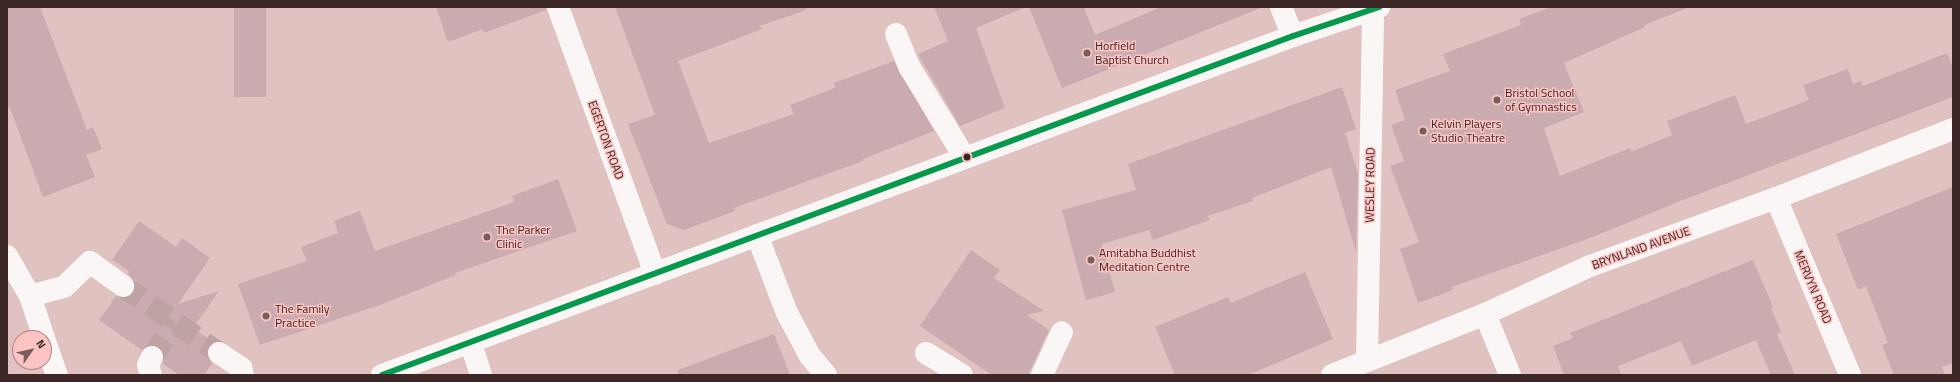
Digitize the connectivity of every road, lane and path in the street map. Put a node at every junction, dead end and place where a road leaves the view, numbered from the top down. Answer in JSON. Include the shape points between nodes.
{"nodes":[{"id":1,"x":558,"y":7,"type":"edge"},
{"id":2,"x":1281,"y":7,"type":"edge"},
{"id":3,"x":1376,"y":8,"type":"edge"},
{"id":4,"x":896,"y":34,"type":"dead end"},
{"id":5,"x":1293,"y":36,"type":"junction"},
{"id":6,"x":1953,"y":129,"type":"edge"},
{"id":7,"x":965,"y":158,"type":"junction"},
{"id":8,"x":1776,"y":198,"type":"junction"},
{"id":9,"x":758,"y":235,"type":"junction"},
{"id":10,"x":7,"y":256,"type":"edge"},
{"id":11,"x":655,"y":274,"type":"junction"},
{"id":12,"x":123,"y":286,"type":"tunnel mouth"},
{"id":13,"x":30,"y":296,"type":"junction"},
{"id":14,"x":1485,"y":314,"type":"junction"},
{"id":15,"x":41,"y":330,"type":"edge"},
{"id":16,"x":1062,"y":332,"type":"dead end"},
{"id":17,"x":470,"y":344,"type":"junction"},
{"id":18,"x":219,"y":353,"type":"tunnel mouth"},
{"id":19,"x":926,"y":354,"type":"dead end"},
{"id":20,"x":52,"y":361,"type":"edge"},
{"id":21,"x":1368,"y":361,"type":"junction"},
{"id":22,"x":57,"y":375,"type":"edge"},
{"id":23,"x":243,"y":375,"type":"edge"},
{"id":24,"x":382,"y":375,"type":"edge"},
{"id":25,"x":480,"y":375,"type":"edge"},
{"id":26,"x":826,"y":375,"type":"edge"},
{"id":27,"x":962,"y":375,"type":"edge"},
{"id":28,"x":1042,"y":375,"type":"edge"},
{"id":29,"x":1332,"y":375,"type":"edge"},
{"id":30,"x":1510,"y":375,"type":"edge"},
{"id":31,"x":1850,"y":375,"type":"edge"}],
"edges":[{"from":1,"to":11,"type":"street","name":"EGERTON ROAD"},
{"from":2,"to":5,"type":"street"},
{"from":3,"to":5,"type":"street"},
{"from":3,"to":21,"type":"street","name":"WESLEY ROAD"},
{"from":4,"to":7,"type":"street","via":[[910,68]]},
{"from":5,"to":7,"type":"street"},
{"from":6,"to":8,"type":"street","name":"BRYNLAND AVENUE"},
{"from":7,"to":9,"type":"street"},
{"from":8,"to":14,"type":"street","name":"BRYNLAND AVENUE","via":[[1590,266]]},
{"from":8,"to":31,"type":"street","name":"MERVYN ROAD"},
{"from":9,"to":11,"type":"street"},
{"from":9,"to":26,"type":"street","via":[[787,313],[810,356]]},
{"from":10,"to":13,"type":"street"},
{"from":11,"to":17,"type":"street"},
{"from":12,"to":13,"type":"street","via":[[90,262],[64,287]]},
{"from":13,"to":15,"type":"street"},
{"from":14,"to":21,"type":"street","name":"BRYNLAND AVENUE"},
{"from":14,"to":30,"type":"street"},
{"from":16,"to":28,"type":"street"},
{"from":17,"to":24,"type":"street"},
{"from":17,"to":25,"type":"street"},
{"from":18,"to":23,"type":"street","via":[[241,368]]},
{"from":19,"to":27,"type":"street"},
{"from":20,"to":22,"type":"street"},
{"from":21,"to":29,"type":"street","name":"BRYNLAND AVENUE"}]}
